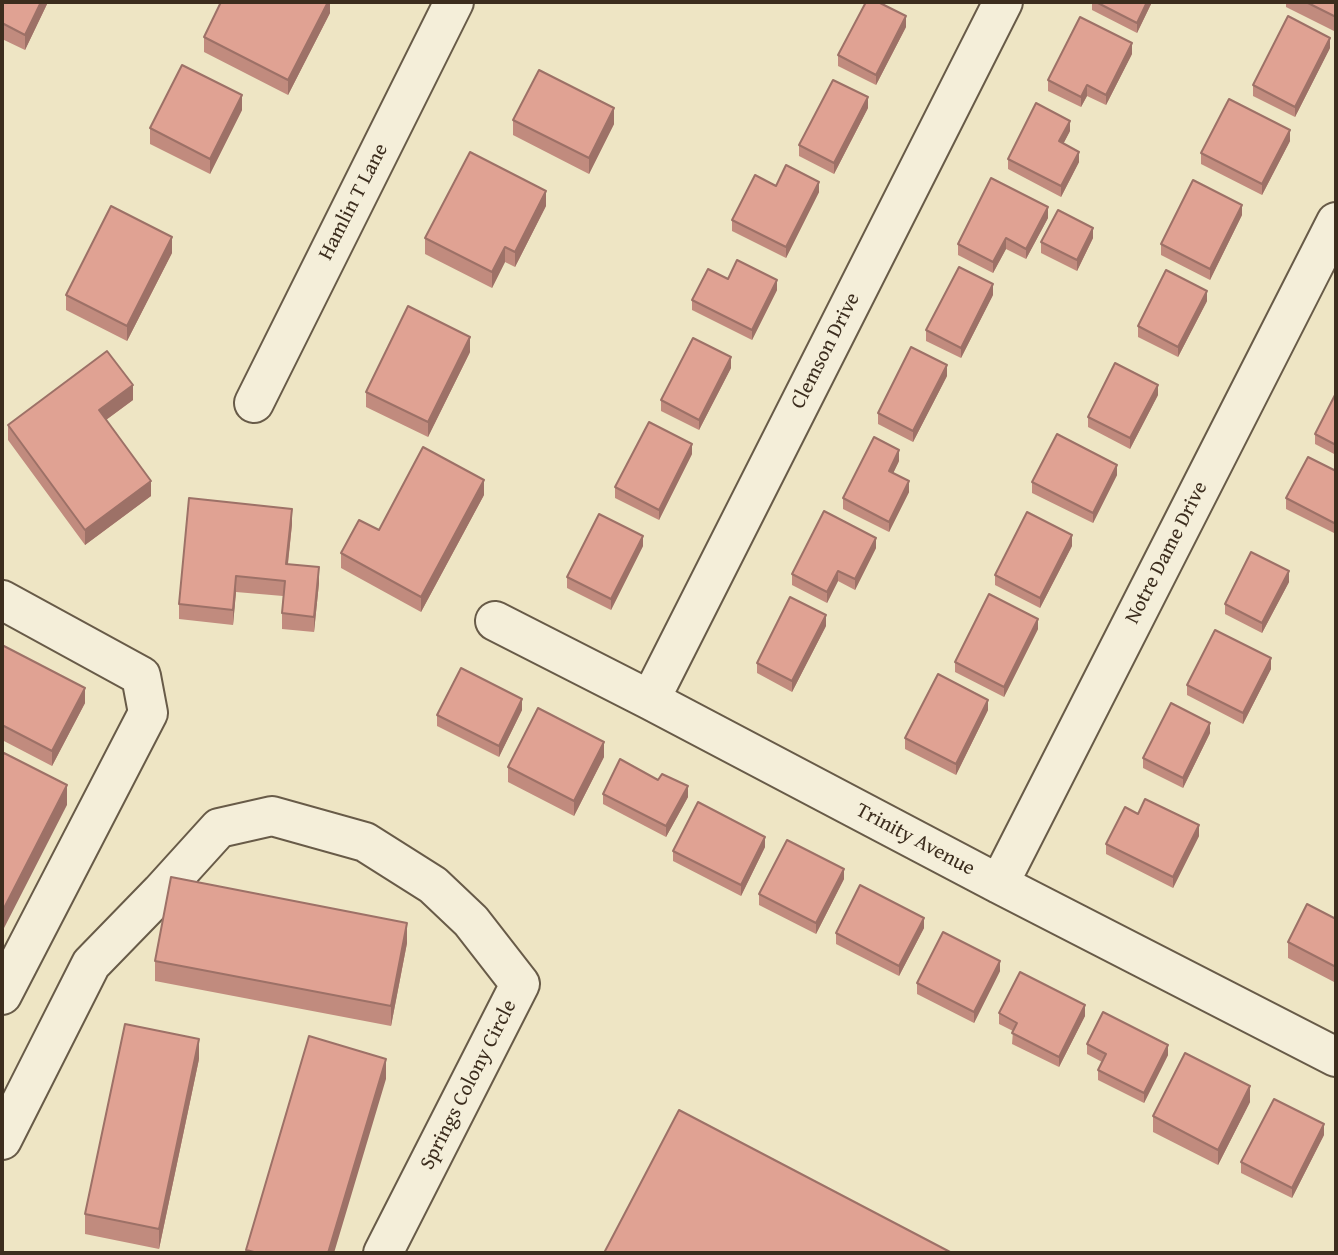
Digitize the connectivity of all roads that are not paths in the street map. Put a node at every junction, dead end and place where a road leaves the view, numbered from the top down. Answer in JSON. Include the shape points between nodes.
{"nodes":[{"id":1,"x":454,"y":2,"type":"edge"},
{"id":2,"x":1003,"y":2,"type":"edge"},
{"id":3,"x":1336,"y":222,"type":"edge"},
{"id":4,"x":254,"y":403,"type":"dead end"},
{"id":5,"x":2,"y":600,"type":"edge"},
{"id":6,"x":495,"y":621,"type":"dead end"},
{"id":7,"x":650,"y":700,"type":"junction"},
{"id":8,"x":999,"y":884,"type":"junction"},
{"id":9,"x":2,"y":995,"type":"edge"},
{"id":10,"x":1336,"y":1057,"type":"edge"},
{"id":11,"x":2,"y":1140,"type":"edge"},
{"id":12,"x":383,"y":1253,"type":"edge"}],
"edges":[{"from":1,"to":4,"type":"street","name":"Hamlin T Lane"},
{"from":2,"to":7,"type":"street","name":"Clemson Drive"},
{"from":3,"to":8,"type":"street","name":"Notre Dame Drive"},
{"from":5,"to":9,"type":"street","via":[[142,676],[148,713]]},
{"from":6,"to":7,"type":"street","name":"Trinity Avenue"},
{"from":7,"to":8,"type":"street","name":"Trinity Avenue"},
{"from":8,"to":10,"type":"street","name":"Trinity Avenue"},
{"from":11,"to":12,"type":"street","name":"Springs Colony Circle","via":[[90,964],[219,828],[272,816],[365,842],[433,885],[471,921],[520,984]]}]}
